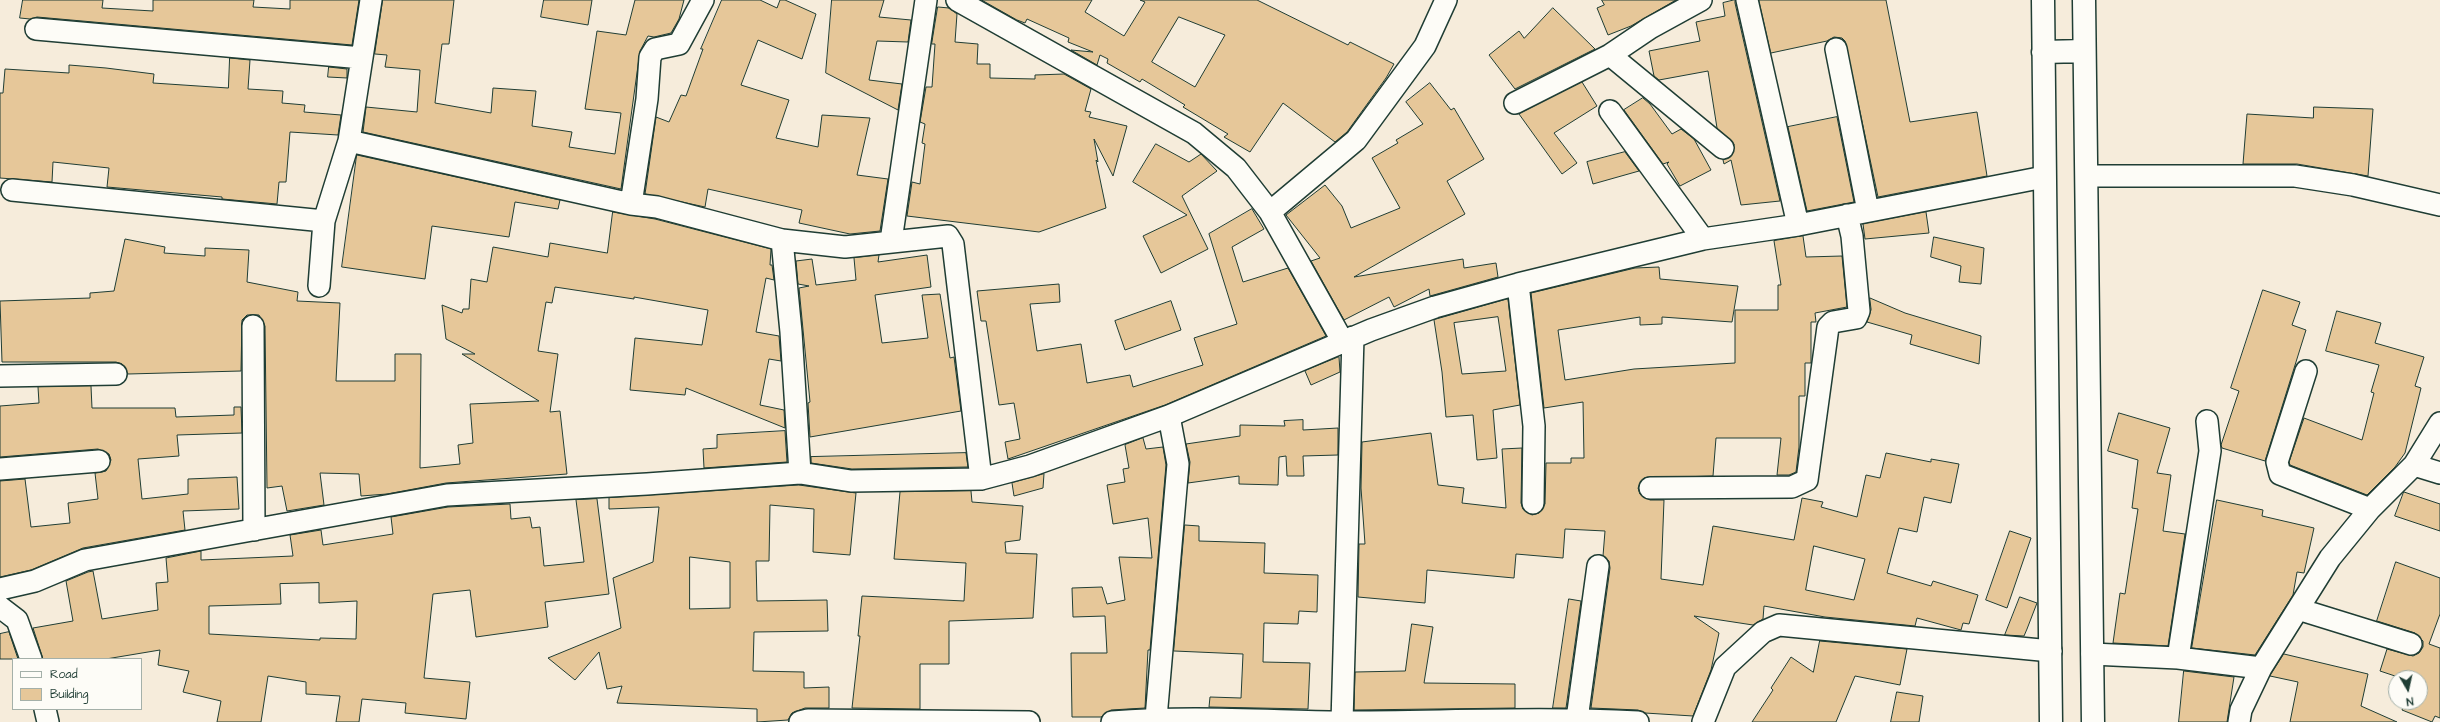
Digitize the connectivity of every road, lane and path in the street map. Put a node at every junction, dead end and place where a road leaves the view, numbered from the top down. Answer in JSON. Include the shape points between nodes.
{"nodes":[{"id":1,"x":371,"y":0,"type":"edge"},
{"id":2,"x":703,"y":0,"type":"edge"},
{"id":3,"x":926,"y":0,"type":"edge"},
{"id":4,"x":957,"y":0,"type":"edge"},
{"id":5,"x":1446,"y":0,"type":"edge"},
{"id":6,"x":1700,"y":0,"type":"edge"},
{"id":7,"x":1747,"y":0,"type":"edge"},
{"id":8,"x":2043,"y":0,"type":"edge"},
{"id":9,"x":2084,"y":0,"type":"edge"},
{"id":10,"x":36,"y":29,"type":"dead end"},
{"id":11,"x":1836,"y":49,"type":"dead end"},
{"id":12,"x":2084,"y":51,"type":"junction"},
{"id":13,"x":2043,"y":52,"type":"junction"},
{"id":14,"x":1610,"y":55,"type":"junction"},
{"id":15,"x":362,"y":58,"type":"junction"},
{"id":16,"x":1515,"y":103,"type":"dead end"},
{"id":17,"x":1610,"y":111,"type":"dead end"},
{"id":18,"x":349,"y":141,"type":"junction"},
{"id":19,"x":1723,"y":148,"type":"dead end"},
{"id":20,"x":2087,"y":176,"type":"junction"},
{"id":21,"x":2044,"y":177,"type":"junction"},
{"id":22,"x":12,"y":190,"type":"dead end"},
{"id":23,"x":631,"y":204,"type":"junction"},
{"id":24,"x":2440,"y":205,"type":"edge"},
{"id":25,"x":1868,"y":211,"type":"junction"},
{"id":26,"x":1270,"y":212,"type":"junction"},
{"id":27,"x":1847,"y":215,"type":"junction"},
{"id":28,"x":324,"y":221,"type":"junction"},
{"id":29,"x":1798,"y":225,"type":"junction"},
{"id":30,"x":1702,"y":239,"type":"junction"},
{"id":31,"x":782,"y":240,"type":"junction"},
{"id":32,"x":891,"y":241,"type":"junction"},
{"id":33,"x":1518,"y":284,"type":"junction"},
{"id":34,"x":319,"y":286,"type":"dead end"},
{"id":35,"x":254,"y":326,"type":"dead end"},
{"id":36,"x":1348,"y":340,"type":"junction"},
{"id":37,"x":2306,"y":371,"type":"dead end"},
{"id":38,"x":116,"y":374,"type":"dead end"},
{"id":39,"x":0,"y":376,"type":"edge"},
{"id":40,"x":1169,"y":416,"type":"junction"},
{"id":41,"x":2207,"y":421,"type":"dead end"},
{"id":42,"x":2440,"y":423,"type":"edge"},
{"id":43,"x":99,"y":462,"type":"dead end"},
{"id":44,"x":2414,"y":465,"type":"junction"},
{"id":45,"x":0,"y":469,"type":"edge"},
{"id":46,"x":800,"y":473,"type":"junction"},
{"id":47,"x":2440,"y":473,"type":"edge"},
{"id":48,"x":981,"y":479,"type":"junction"},
{"id":49,"x":1650,"y":488,"type":"dead end"},
{"id":50,"x":1533,"y":503,"type":"dead end"},
{"id":51,"x":2370,"y":508,"type":"junction"},
{"id":52,"x":254,"y":530,"type":"junction"},
{"id":53,"x":1598,"y":566,"type":"dead end"},
{"id":54,"x":0,"y":589,"type":"edge"},
{"id":55,"x":0,"y":608,"type":"edge"},
{"id":56,"x":2298,"y":609,"type":"junction"},
{"id":57,"x":2411,"y":644,"type":"dead end"},
{"id":58,"x":2051,"y":651,"type":"junction"},
{"id":59,"x":2092,"y":654,"type":"junction"},
{"id":60,"x":31,"y":658,"type":"edge"},
{"id":61,"x":2178,"y":658,"type":"junction"},
{"id":62,"x":2261,"y":668,"type":"junction"},
{"id":63,"x":45,"y":710,"type":"edge"},
{"id":64,"x":1156,"y":718,"type":"junction"},
{"id":65,"x":1578,"y":719,"type":"junction"},
{"id":66,"x":48,"y":722,"type":"edge"},
{"id":67,"x":800,"y":722,"type":"edge"},
{"id":68,"x":1029,"y":722,"type":"edge"},
{"id":69,"x":1112,"y":722,"type":"edge"},
{"id":70,"x":1342,"y":722,"type":"edge"},
{"id":71,"x":1638,"y":722,"type":"edge"},
{"id":72,"x":1703,"y":722,"type":"edge"},
{"id":73,"x":2052,"y":722,"type":"edge"},
{"id":74,"x":2093,"y":722,"type":"edge"},
{"id":75,"x":2239,"y":722,"type":"edge"}],
"edges":[{"from":1,"to":15,"type":"street"},
{"from":2,"to":23,"type":"street","via":[[679,44],[656,49],[650,57],[647,99]]},
{"from":3,"to":32,"type":"street"},
{"from":4,"to":26,"type":"street","via":[[1194,133],[1236,168]]},
{"from":5,"to":26,"type":"street","via":[[1425,46],[1356,140]]},
{"from":6,"to":14,"type":"street","via":[[1650,28]]},
{"from":7,"to":29,"type":"street"},
{"from":8,"to":13,"type":"main road"},
{"from":9,"to":12,"type":"main road"},
{"from":10,"to":15,"type":"street"},
{"from":11,"to":25,"type":"street"},
{"from":12,"to":13,"type":"main road"},
{"from":12,"to":20,"type":"main road"},
{"from":13,"to":21,"type":"main road"},
{"from":14,"to":16,"type":"street"},
{"from":14,"to":19,"type":"street"},
{"from":15,"to":18,"type":"street"},
{"from":17,"to":30,"type":"street"},
{"from":18,"to":23,"type":"street"},
{"from":18,"to":28,"type":"street"},
{"from":20,"to":24,"type":"street","via":[[2295,176],[2353,185]]},
{"from":20,"to":59,"type":"main road"},
{"from":21,"to":25,"type":"street"},
{"from":21,"to":58,"type":"main road"},
{"from":22,"to":28,"type":"street"},
{"from":23,"to":31,"type":"street","via":[[657,207]]},
{"from":25,"to":27,"type":"street"},
{"from":26,"to":36,"type":"street"},
{"from":27,"to":29,"type":"street"},
{"from":27,"to":49,"type":"street","via":[[1859,311],[1856,318],[1833,322],[1828,327],[1807,480],[1792,487]]},
{"from":28,"to":34,"type":"street"},
{"from":29,"to":30,"type":"street"},
{"from":30,"to":33,"type":"street"},
{"from":31,"to":32,"type":"street","via":[[844,247]]},
{"from":31,"to":46,"type":"street"},
{"from":32,"to":48,"type":"street","via":[[948,236],[953,244]]},
{"from":33,"to":36,"type":"street","via":[[1435,307]]},
{"from":33,"to":50,"type":"street","via":[[1534,426]]},
{"from":35,"to":52,"type":"street"},
{"from":36,"to":40,"type":"street"},
{"from":36,"to":70,"type":"street"},
{"from":37,"to":51,"type":"street","via":[[2277,468],[2280,474]]},
{"from":38,"to":39,"type":"street"},
{"from":40,"to":48,"type":"street","via":[[1030,466]]},
{"from":40,"to":64,"type":"street","via":[[1178,464]]},
{"from":41,"to":61,"type":"street","via":[[2210,451]]},
{"from":42,"to":44,"type":"street"},
{"from":43,"to":45,"type":"street"},
{"from":44,"to":47,"type":"street"},
{"from":44,"to":51,"type":"street"},
{"from":46,"to":48,"type":"street","via":[[851,481]]},
{"from":46,"to":52,"type":"street","via":[[447,495]]},
{"from":51,"to":56,"type":"street","via":[[2330,558]]},
{"from":52,"to":54,"type":"street","via":[[85,560],[35,581]]},
{"from":53,"to":65,"type":"street"},
{"from":55,"to":60,"type":"street","via":[[18,620]]},
{"from":56,"to":57,"type":"street"},
{"from":56,"to":62,"type":"street"},
{"from":58,"to":72,"type":"street","via":[[1779,624],[1763,632],[1725,667]]},
{"from":58,"to":73,"type":"main road"},
{"from":59,"to":61,"type":"street"},
{"from":59,"to":74,"type":"main road"},
{"from":61,"to":62,"type":"street"},
{"from":62,"to":75,"type":"street","via":[[2241,710]]},
{"from":63,"to":66,"type":"street"},
{"from":64,"to":69,"type":"street"},
{"from":64,"to":70,"type":"street"},
{"from":65,"to":70,"type":"street"},
{"from":65,"to":71,"type":"street"},
{"from":67,"to":68,"type":"street"}]}
